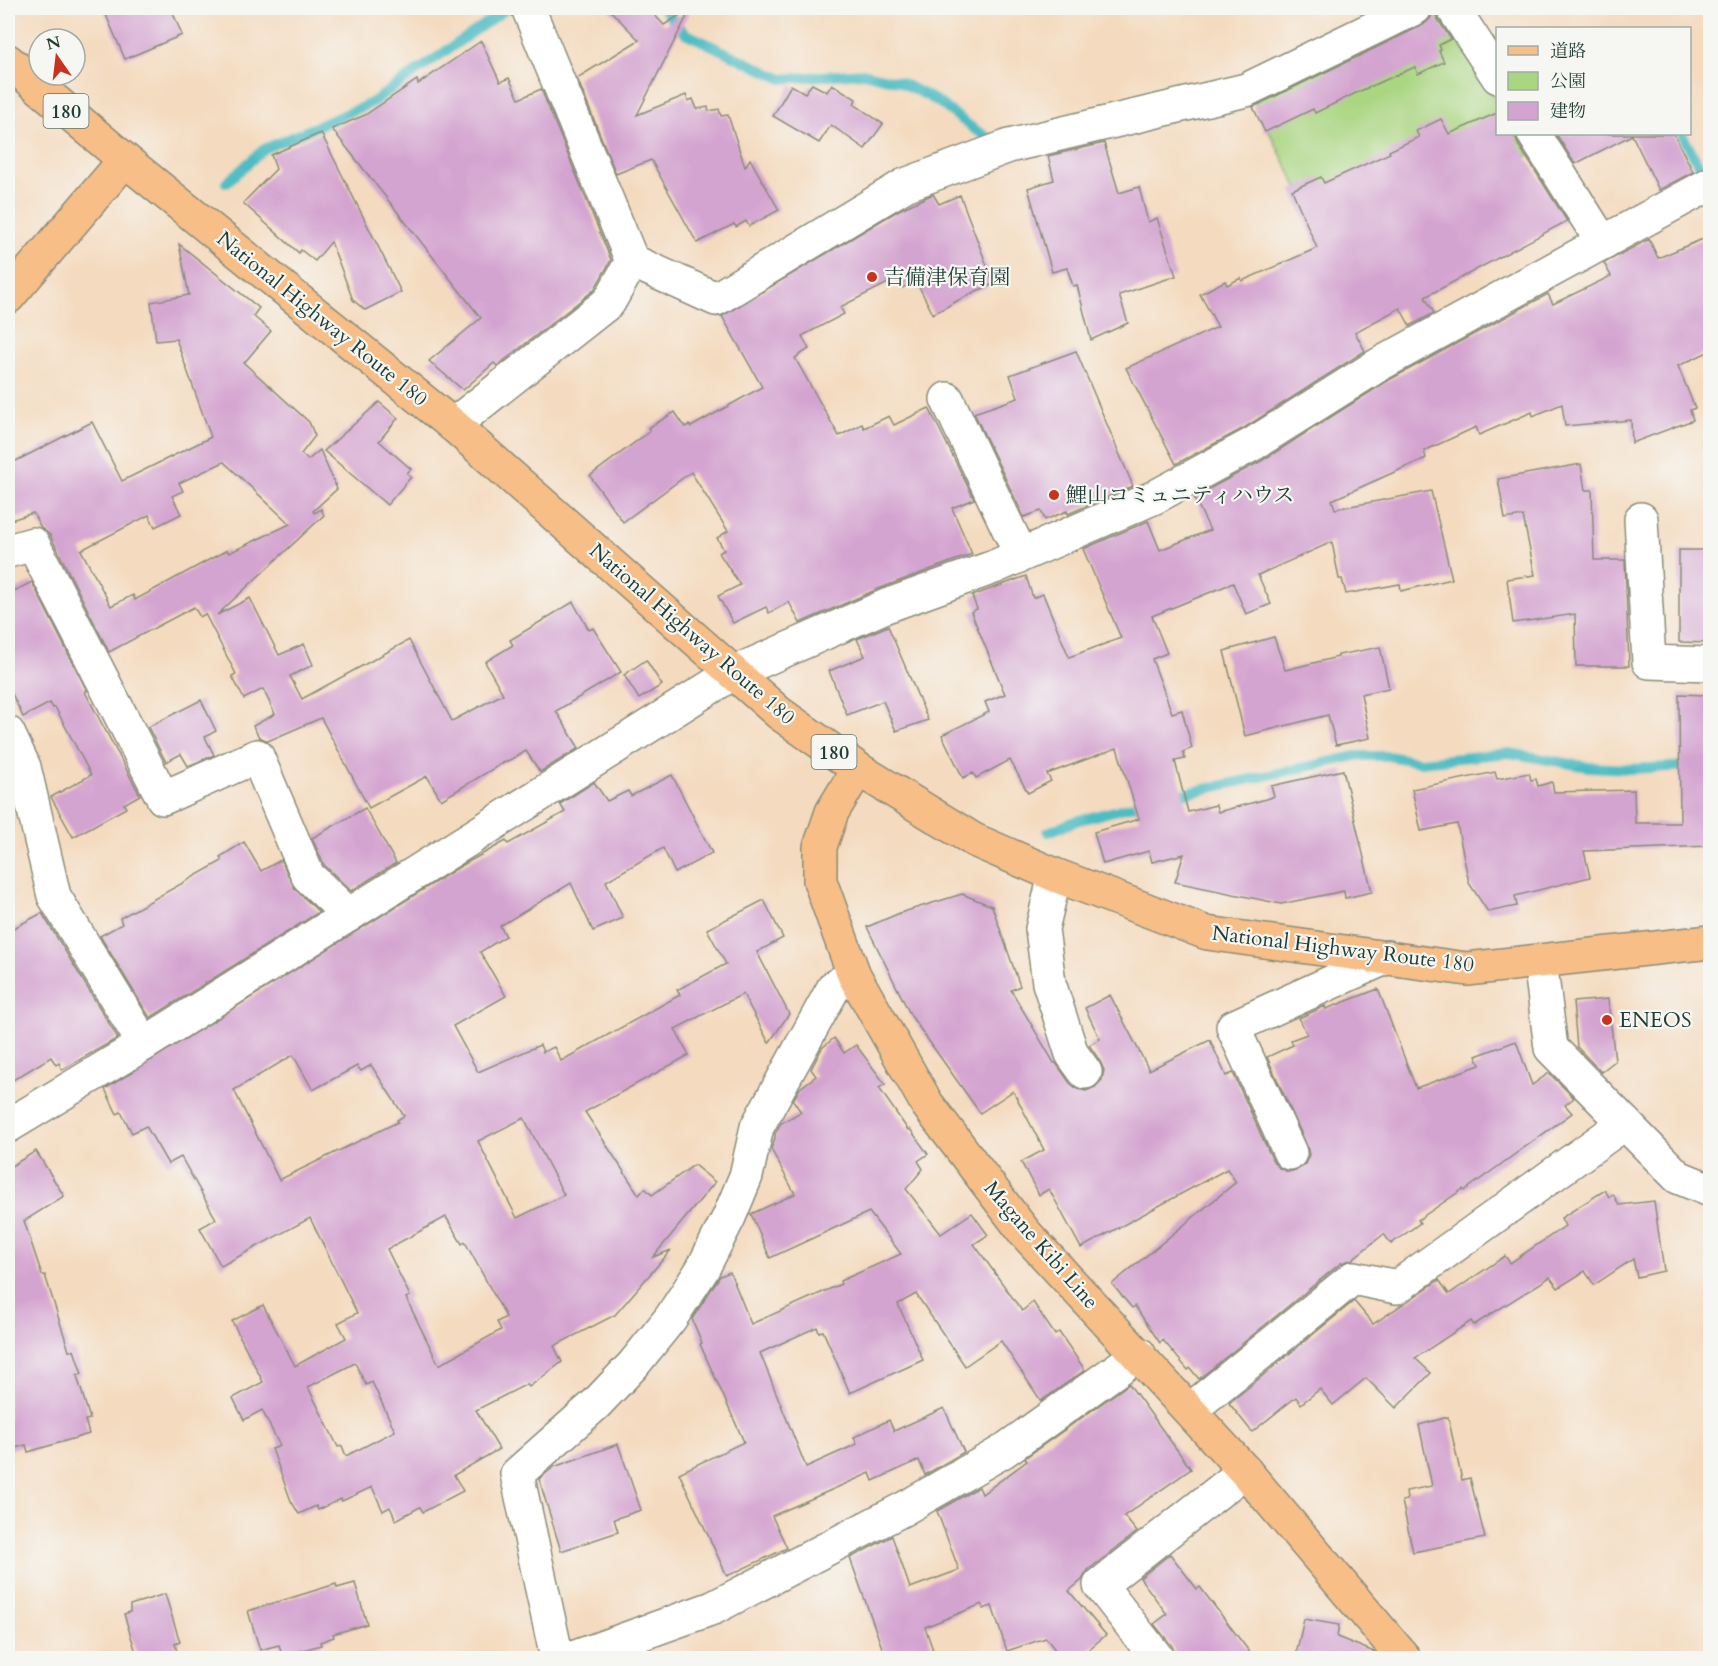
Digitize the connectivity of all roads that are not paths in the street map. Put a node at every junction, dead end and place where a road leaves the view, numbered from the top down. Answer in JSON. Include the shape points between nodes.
{"nodes":[{"id":1,"x":528,"y":8,"type":"edge"},
{"id":2,"x":1415,"y":8,"type":"edge"},
{"id":3,"x":1453,"y":8,"type":"edge"},
{"id":4,"x":8,"y":61,"type":"edge"},
{"id":5,"x":1496,"y":75,"type":"edge"},
{"id":6,"x":1534,"y":135,"type":"edge"},
{"id":7,"x":125,"y":160,"type":"junction"},
{"id":8,"x":1710,"y":184,"type":"edge"},
{"id":9,"x":1603,"y":243,"type":"junction"},
{"id":10,"x":632,"y":261,"type":"junction"},
{"id":11,"x":8,"y":297,"type":"edge"},
{"id":12,"x":947,"y":399,"type":"dead end"},
{"id":13,"x":453,"y":425,"type":"junction"},
{"id":14,"x":1641,"y":519,"type":"dead end"},
{"id":15,"x":8,"y":551,"type":"edge"},
{"id":16,"x":1021,"y":555,"type":"junction"},
{"id":17,"x":1710,"y":664,"type":"edge"},
{"id":18,"x":733,"y":673,"type":"junction"},
{"id":19,"x":8,"y":733,"type":"edge"},
{"id":20,"x":858,"y":770,"type":"junction"},
{"id":21,"x":1055,"y":875,"type":"junction"},
{"id":22,"x":349,"y":915,"type":"junction"},
{"id":23,"x":1710,"y":942,"type":"edge"},
{"id":24,"x":1387,"y":957,"type":"junction"},
{"id":25,"x":1540,"y":961,"type":"junction"},
{"id":26,"x":854,"y":975,"type":"junction"},
{"id":27,"x":144,"y":1044,"type":"junction"},
{"id":28,"x":1085,"y":1072,"type":"dead end"},
{"id":29,"x":1624,"y":1123,"type":"junction"},
{"id":30,"x":8,"y":1126,"type":"edge"},
{"id":31,"x":1290,"y":1153,"type":"dead end"},
{"id":32,"x":1710,"y":1190,"type":"edge"},
{"id":33,"x":1138,"y":1354,"type":"junction"},
{"id":34,"x":1190,"y":1410,"type":"junction"},
{"id":35,"x":1245,"y":1471,"type":"junction"},
{"id":36,"x":556,"y":1657,"type":"edge"},
{"id":37,"x":1157,"y":1659,"type":"edge"},
{"id":38,"x":1404,"y":1659,"type":"edge"}],
"edges":[{"from":1,"to":10,"type":"street"},
{"from":2,"to":10,"type":"street","via":[[1246,90],[1009,146],[905,186],[716,299]]},
{"from":3,"to":5,"type":"street"},
{"from":4,"to":7,"type":"main road","name":"National Highway Route 180","number":"180"},
{"from":6,"to":9,"type":"street"},
{"from":7,"to":11,"type":"main road"},
{"from":7,"to":13,"type":"main road","name":"National Highway Route 180","number":"180"},
{"from":8,"to":9,"type":"street"},
{"from":9,"to":16,"type":"street","via":[[1380,364],[1253,444],[1155,497]]},
{"from":10,"to":13,"type":"street","via":[[609,302]]},
{"from":12,"to":16,"type":"street"},
{"from":13,"to":18,"type":"main road","name":"National Highway Route 180","number":"180"},
{"from":14,"to":17,"type":"street","via":[[1649,662]]},
{"from":15,"to":22,"type":"street","via":[[33,544],[163,798],[257,756],[308,876]]},
{"from":16,"to":18,"type":"street","via":[[886,606]]},
{"from":18,"to":20,"type":"main road","name":"National Highway Route 180","number":"180"},
{"from":18,"to":22,"type":"street"},
{"from":19,"to":27,"type":"street","via":[[24,767],[54,897]]},
{"from":20,"to":21,"type":"main road","name":"National Highway Route 180","number":"180","via":[[974,840]]},
{"from":20,"to":26,"type":"main road","name":"Magane Kibi Line","via":[[832,812],[820,847],[820,881]]},
{"from":21,"to":24,"type":"main road","name":"National Highway Route 180","number":"180","via":[[1207,933]]},
{"from":21,"to":28,"type":"street","via":[[1042,929],[1049,982],[1072,1054]]},
{"from":22,"to":27,"type":"street"},
{"from":23,"to":25,"type":"main road","name":"National Highway Route 180","number":"180"},
{"from":24,"to":25,"type":"main road","name":"National Highway Route 180","number":"180","via":[[1467,969]]},
{"from":24,"to":31,"type":"street","via":[[1233,1027]]},
{"from":25,"to":29,"type":"street","via":[[1551,1048]]},
{"from":26,"to":33,"type":"main road","name":"Magane Kibi Line","via":[[927,1104],[1026,1233]]},
{"from":26,"to":36,"type":"street","via":[[834,987],[758,1127],[746,1176],[729,1217],[702,1270],[670,1319],[596,1404],[517,1474]]},
{"from":27,"to":30,"type":"street"},
{"from":29,"to":32,"type":"street","via":[[1678,1178]]},
{"from":29,"to":34,"type":"street","via":[[1397,1287],[1353,1278]]},
{"from":33,"to":34,"type":"main road","name":"Magane Kibi Line"},
{"from":33,"to":36,"type":"street","via":[[1002,1452],[905,1508],[712,1608]]},
{"from":34,"to":35,"type":"main road","name":"Magane Kibi Line"},
{"from":35,"to":37,"type":"street","via":[[1100,1585]]},
{"from":35,"to":38,"type":"main road","name":"Magane Kibi Line"}]}
